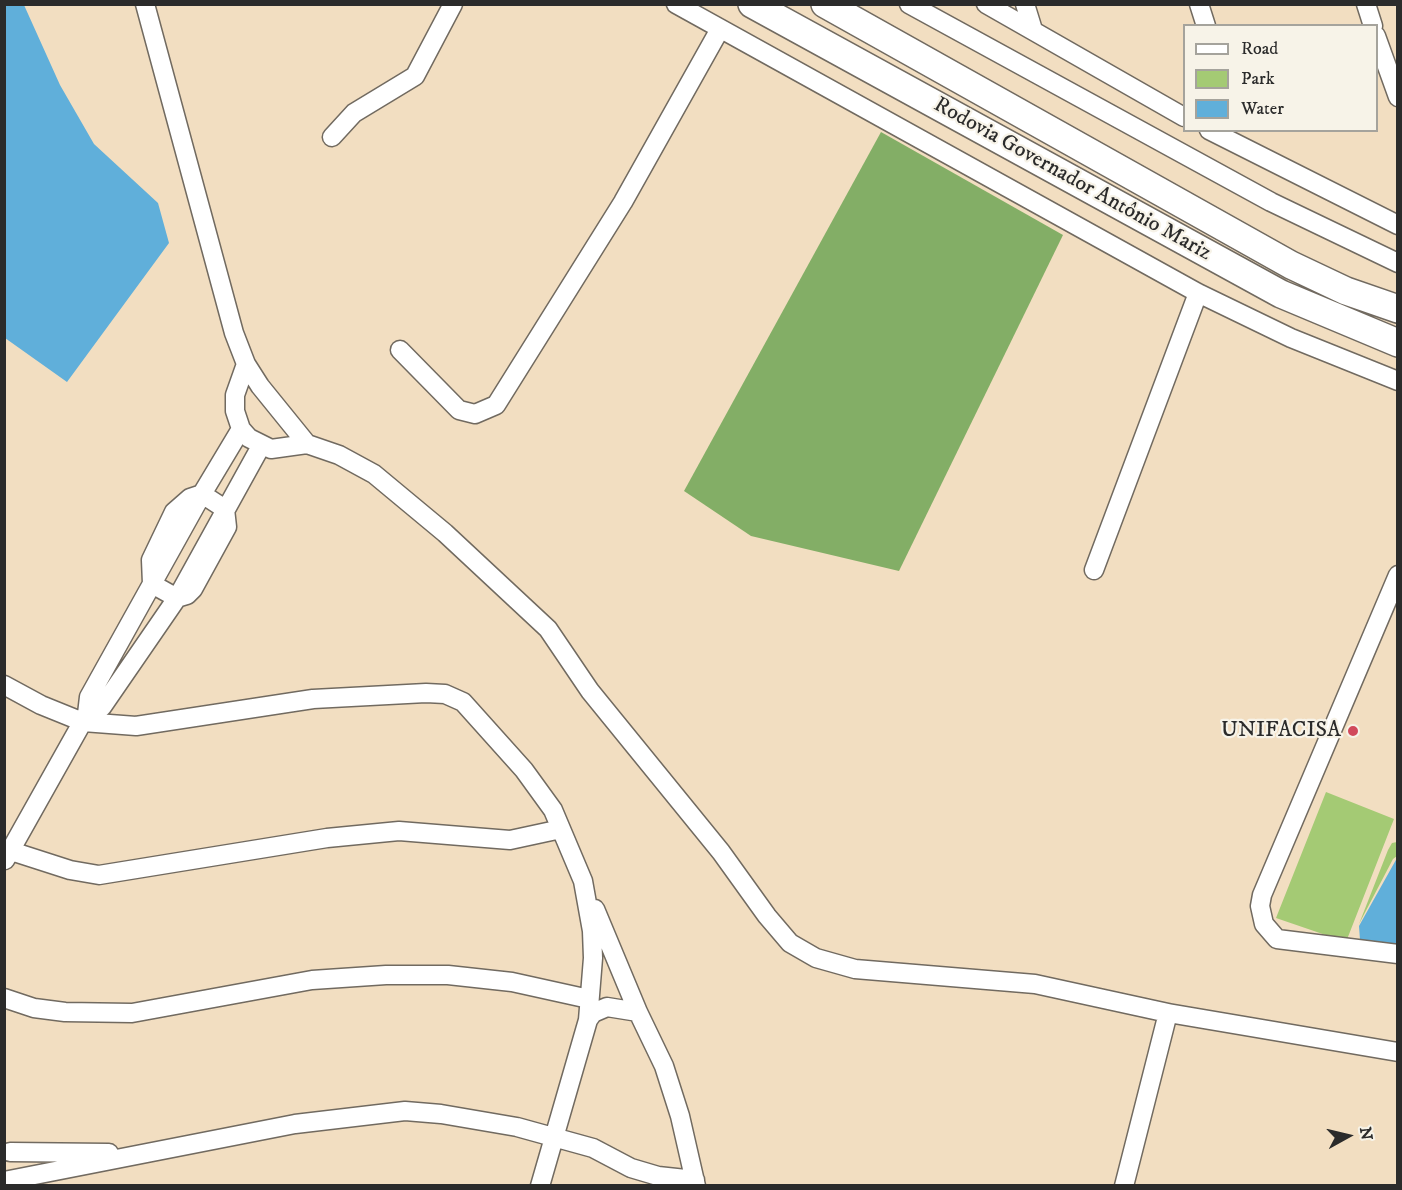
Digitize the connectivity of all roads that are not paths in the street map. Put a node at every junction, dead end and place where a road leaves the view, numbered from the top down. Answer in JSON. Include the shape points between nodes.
{"nodes":[{"id":1,"x":145,"y":4,"type":"edge"},
{"id":2,"x":453,"y":4,"type":"edge"},
{"id":3,"x":676,"y":4,"type":"edge"},
{"id":4,"x":752,"y":4,"type":"edge"},
{"id":5,"x":825,"y":4,"type":"edge"},
{"id":6,"x":909,"y":4,"type":"edge"},
{"id":7,"x":986,"y":4,"type":"edge"},
{"id":8,"x":1025,"y":4,"type":"edge"},
{"id":9,"x":1199,"y":4,"type":"edge"},
{"id":10,"x":1366,"y":4,"type":"edge"},
{"id":11,"x":1205,"y":24,"type":"edge"},
{"id":12,"x":1372,"y":24,"type":"edge"},
{"id":13,"x":720,"y":29,"type":"junction"},
{"id":14,"x":1033,"y":30,"type":"junction"},
{"id":15,"x":1378,"y":39,"type":"edge"},
{"id":16,"x":1398,"y":97,"type":"edge"},
{"id":17,"x":1183,"y":116,"type":"edge"},
{"id":18,"x":1213,"y":132,"type":"edge"},
{"id":19,"x":1240,"y":132,"type":"edge"},
{"id":20,"x":332,"y":137,"type":"dead end"},
{"id":21,"x":1245,"y":150,"type":"junction"},
{"id":22,"x":1398,"y":225,"type":"edge"},
{"id":23,"x":1398,"y":263,"type":"edge"},
{"id":24,"x":1198,"y":293,"type":"junction"},
{"id":25,"x":1398,"y":309,"type":"edge"},
{"id":26,"x":1398,"y":343,"type":"edge"},
{"id":27,"x":400,"y":350,"type":"dead end"},
{"id":28,"x":246,"y":364,"type":"junction"},
{"id":29,"x":1398,"y":381,"type":"edge"},
{"id":30,"x":241,"y":429,"type":"junction"},
{"id":31,"x":307,"y":444,"type":"junction"},
{"id":32,"x":261,"y":446,"type":"junction"},
{"id":33,"x":202,"y":494,"type":"junction"},
{"id":34,"x":225,"y":509,"type":"junction"},
{"id":35,"x":1094,"y":570,"type":"dead end"},
{"id":36,"x":1398,"y":574,"type":"edge"},
{"id":37,"x":152,"y":584,"type":"junction"},
{"id":38,"x":177,"y":598,"type":"junction"},
{"id":39,"x":4,"y":685,"type":"edge"},
{"id":40,"x":85,"y":718,"type":"junction"},
{"id":41,"x":561,"y":829,"type":"junction"},
{"id":42,"x":8,"y":857,"type":"edge"},
{"id":43,"x":583,"y":881,"type":"junction"},
{"id":44,"x":1398,"y":954,"type":"edge"},
{"id":45,"x":4,"y":998,"type":"edge"},
{"id":46,"x":589,"y":999,"type":"junction"},
{"id":47,"x":638,"y":1012,"type":"junction"},
{"id":48,"x":1168,"y":1012,"type":"junction"},
{"id":49,"x":588,"y":1020,"type":"junction"},
{"id":50,"x":1398,"y":1052,"type":"edge"},
{"id":51,"x":556,"y":1136,"type":"junction"},
{"id":52,"x":7,"y":1150,"type":"edge"},
{"id":53,"x":143,"y":1155,"type":"junction"},
{"id":54,"x":7,"y":1179,"type":"edge"},
{"id":55,"x":696,"y":1183,"type":"edge"},
{"id":56,"x":540,"y":1185,"type":"edge"},
{"id":57,"x":1124,"y":1185,"type":"edge"}],
"edges":[{"from":1,"to":28,"type":"street","via":[[234,333]]},
{"from":2,"to":20,"type":"street","via":[[415,76],[354,113]]},
{"from":3,"to":13,"type":"street"},
{"from":4,"to":26,"type":"highway","name":"Rodovia Governador Antônio Mariz","via":[[1281,294]]},
{"from":5,"to":25,"type":"highway","name":"Rodovia Governador Antônio Mariz","via":[[1291,265],[1346,291]]},
{"from":6,"to":23,"type":"street","via":[[1271,202]]},
{"from":7,"to":14,"type":"street"},
{"from":8,"to":14,"type":"street"},
{"from":9,"to":11,"type":"street"},
{"from":10,"to":12,"type":"street"},
{"from":13,"to":24,"type":"street"},
{"from":13,"to":27,"type":"street","via":[[623,202],[496,405],[475,414],[459,410]]},
{"from":14,"to":17,"type":"street"},
{"from":15,"to":16,"type":"street"},
{"from":18,"to":21,"type":"street"},
{"from":19,"to":21,"type":"street"},
{"from":21,"to":22,"type":"street"},
{"from":24,"to":29,"type":"street","via":[[1291,338]]},
{"from":24,"to":35,"type":"street"},
{"from":28,"to":30,"type":"street","via":[[235,395]]},
{"from":28,"to":31,"type":"street"},
{"from":30,"to":32,"type":"street"},
{"from":30,"to":33,"type":"street"},
{"from":31,"to":32,"type":"street","via":[[277,449]]},
{"from":31,"to":48,"type":"street","via":[[339,455],[374,474],[445,533],[548,629],[590,691],[790,943],[816,958],[855,969],[1035,984]]},
{"from":32,"to":34,"type":"street"},
{"from":33,"to":34,"type":"street"},
{"from":33,"to":37,"type":"street"},
{"from":34,"to":38,"type":"street","via":[[227,527],[215,551],[193,589]]},
{"from":36,"to":44,"type":"street","via":[[1262,895],[1260,911],[1277,939]]},
{"from":37,"to":38,"type":"street"},
{"from":37,"to":40,"type":"street","via":[[89,697]]},
{"from":38,"to":40,"type":"street","via":[[102,707]]},
{"from":39,"to":40,"type":"street","via":[[41,705]]},
{"from":40,"to":41,"type":"street","via":[[136,726],[313,699],[445,694],[463,702],[524,770],[541,791]]},
{"from":40,"to":42,"type":"street"},
{"from":41,"to":42,"type":"street","via":[[510,840],[399,831],[327,838],[99,875]]},
{"from":41,"to":43,"type":"street"},
{"from":43,"to":46,"type":"street","via":[[592,931]]},
{"from":43,"to":47,"type":"street"},
{"from":45,"to":46,"type":"street","via":[[34,1008],[65,1012],[132,1013],[312,980],[448,975],[512,982]]},
{"from":46,"to":49,"type":"street"},
{"from":47,"to":49,"type":"street","via":[[607,1007]]},
{"from":47,"to":55,"type":"street","via":[[664,1066]]},
{"from":48,"to":50,"type":"street"},
{"from":48,"to":57,"type":"street"},
{"from":49,"to":51,"type":"street"},
{"from":51,"to":53,"type":"street","via":[[405,1111],[295,1124]]},
{"from":51,"to":55,"type":"street","via":[[593,1148],[631,1168]]},
{"from":51,"to":56,"type":"street"},
{"from":52,"to":53,"type":"street"},
{"from":52,"to":54,"type":"street","via":[[15,1168]]},
{"from":53,"to":54,"type":"street"}]}
